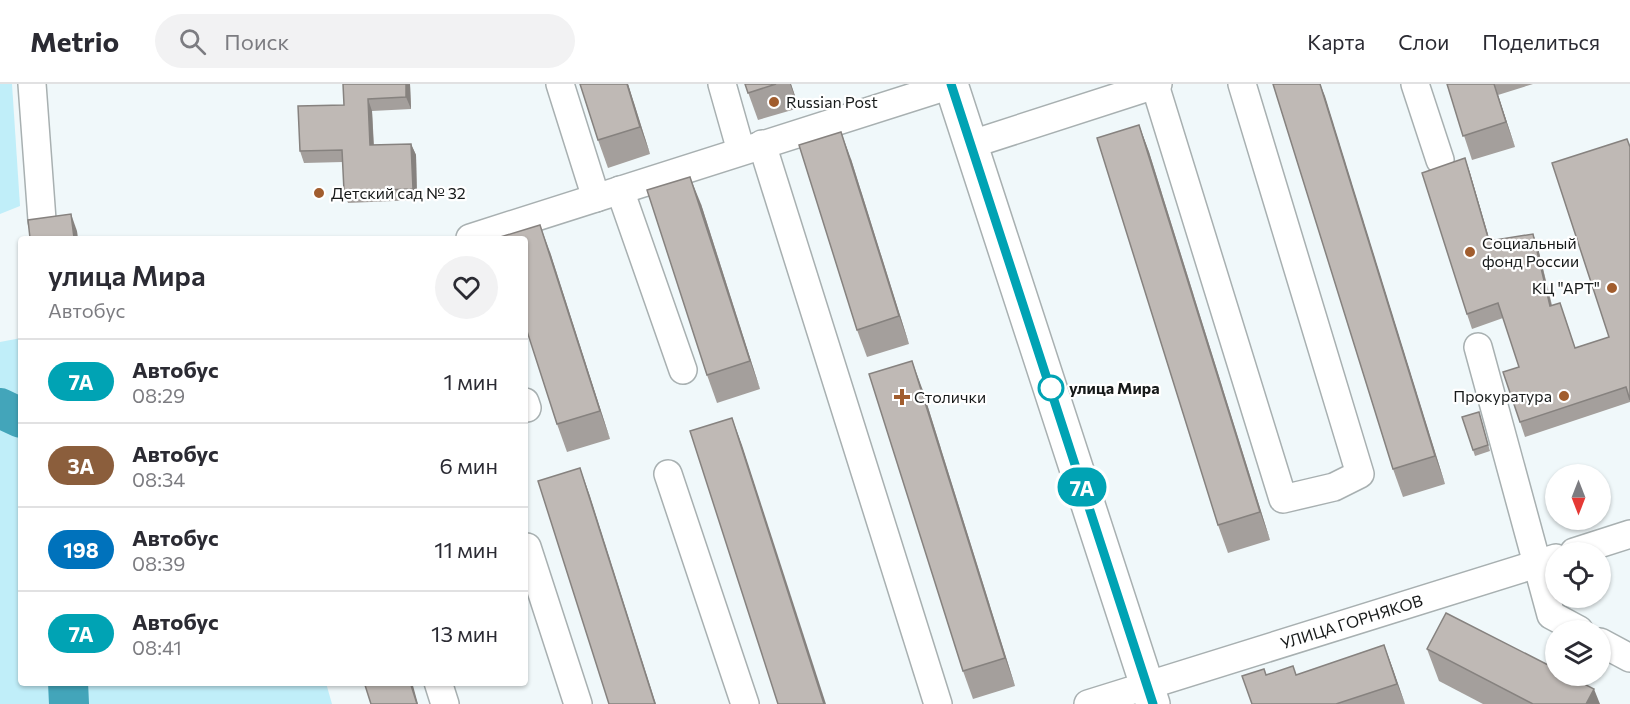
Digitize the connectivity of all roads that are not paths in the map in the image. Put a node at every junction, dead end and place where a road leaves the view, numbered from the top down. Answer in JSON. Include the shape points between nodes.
{"nodes":[{"id":1,"x":32,"y":84,"type":"edge"},
{"id":2,"x":560,"y":84,"type":"edge"},
{"id":3,"x":722,"y":84,"type":"edge"},
{"id":4,"x":1242,"y":84,"type":"edge"},
{"id":5,"x":1416,"y":84,"type":"edge"},
{"id":6,"x":951,"y":85,"type":"edge"},
{"id":7,"x":1156,"y":85,"type":"edge"},
{"id":8,"x":972,"y":144,"type":"junction"},
{"id":9,"x":751,"y":148,"type":"junction"},
{"id":10,"x":1440,"y":160,"type":"dead end"},
{"id":11,"x":608,"y":194,"type":"junction"},
{"id":12,"x":42,"y":220,"type":"edge"},
{"id":13,"x":476,"y":236,"type":"edge"},
{"id":14,"x":1478,"y":347,"type":"dead end"},
{"id":15,"x":683,"y":370,"type":"dead end"},
{"id":16,"x":668,"y":474,"type":"dead end"},
{"id":17,"x":1630,"y":534,"type":"edge"},
{"id":18,"x":1605,"y":542,"type":"edge"},
{"id":19,"x":528,"y":550,"type":"edge"},
{"id":20,"x":1545,"y":554,"type":"edge"},
{"id":21,"x":1545,"y":561,"type":"edge"},
{"id":22,"x":1550,"y":608,"type":"edge"},
{"id":23,"x":1560,"y":620,"type":"edge"},
{"id":24,"x":1611,"y":648,"type":"edge"},
{"id":25,"x":1630,"y":658,"type":"edge"},
{"id":26,"x":439,"y":686,"type":"edge"},
{"id":27,"x":1150,"y":695,"type":"edge"},
{"id":28,"x":445,"y":704,"type":"edge"},
{"id":29,"x":578,"y":704,"type":"edge"},
{"id":30,"x":745,"y":704,"type":"edge"},
{"id":31,"x":939,"y":704,"type":"edge"},
{"id":32,"x":1088,"y":704,"type":"edge"}],
"edges":[{"from":1,"to":12,"type":"street"},
{"from":2,"to":11,"type":"street"},
{"from":3,"to":9,"type":"street"},
{"from":4,"to":7,"type":"street","via":[[1360,474],[1334,487],[1283,498]]},
{"from":5,"to":10,"type":"street"},
{"from":6,"to":8,"type":"main road"},
{"from":6,"to":9,"type":"street"},
{"from":7,"to":8,"type":"street"},
{"from":8,"to":27,"type":"main road"},
{"from":9,"to":11,"type":"street"},
{"from":9,"to":31,"type":"street"},
{"from":11,"to":13,"type":"street"},
{"from":11,"to":15,"type":"street"},
{"from":14,"to":20,"type":"street"},
{"from":16,"to":30,"type":"street"},
{"from":17,"to":18,"type":"street"},
{"from":19,"to":29,"type":"street"},
{"from":21,"to":27,"type":"street","name":"УЛИЦА ГОРНЯКОВ"},
{"from":22,"to":23,"type":"street","via":[[1551,615]]},
{"from":24,"to":25,"type":"street"},
{"from":26,"to":28,"type":"street"},
{"from":27,"to":32,"type":"street","name":"УЛИЦА ГОРНЯКОВ"}]}
